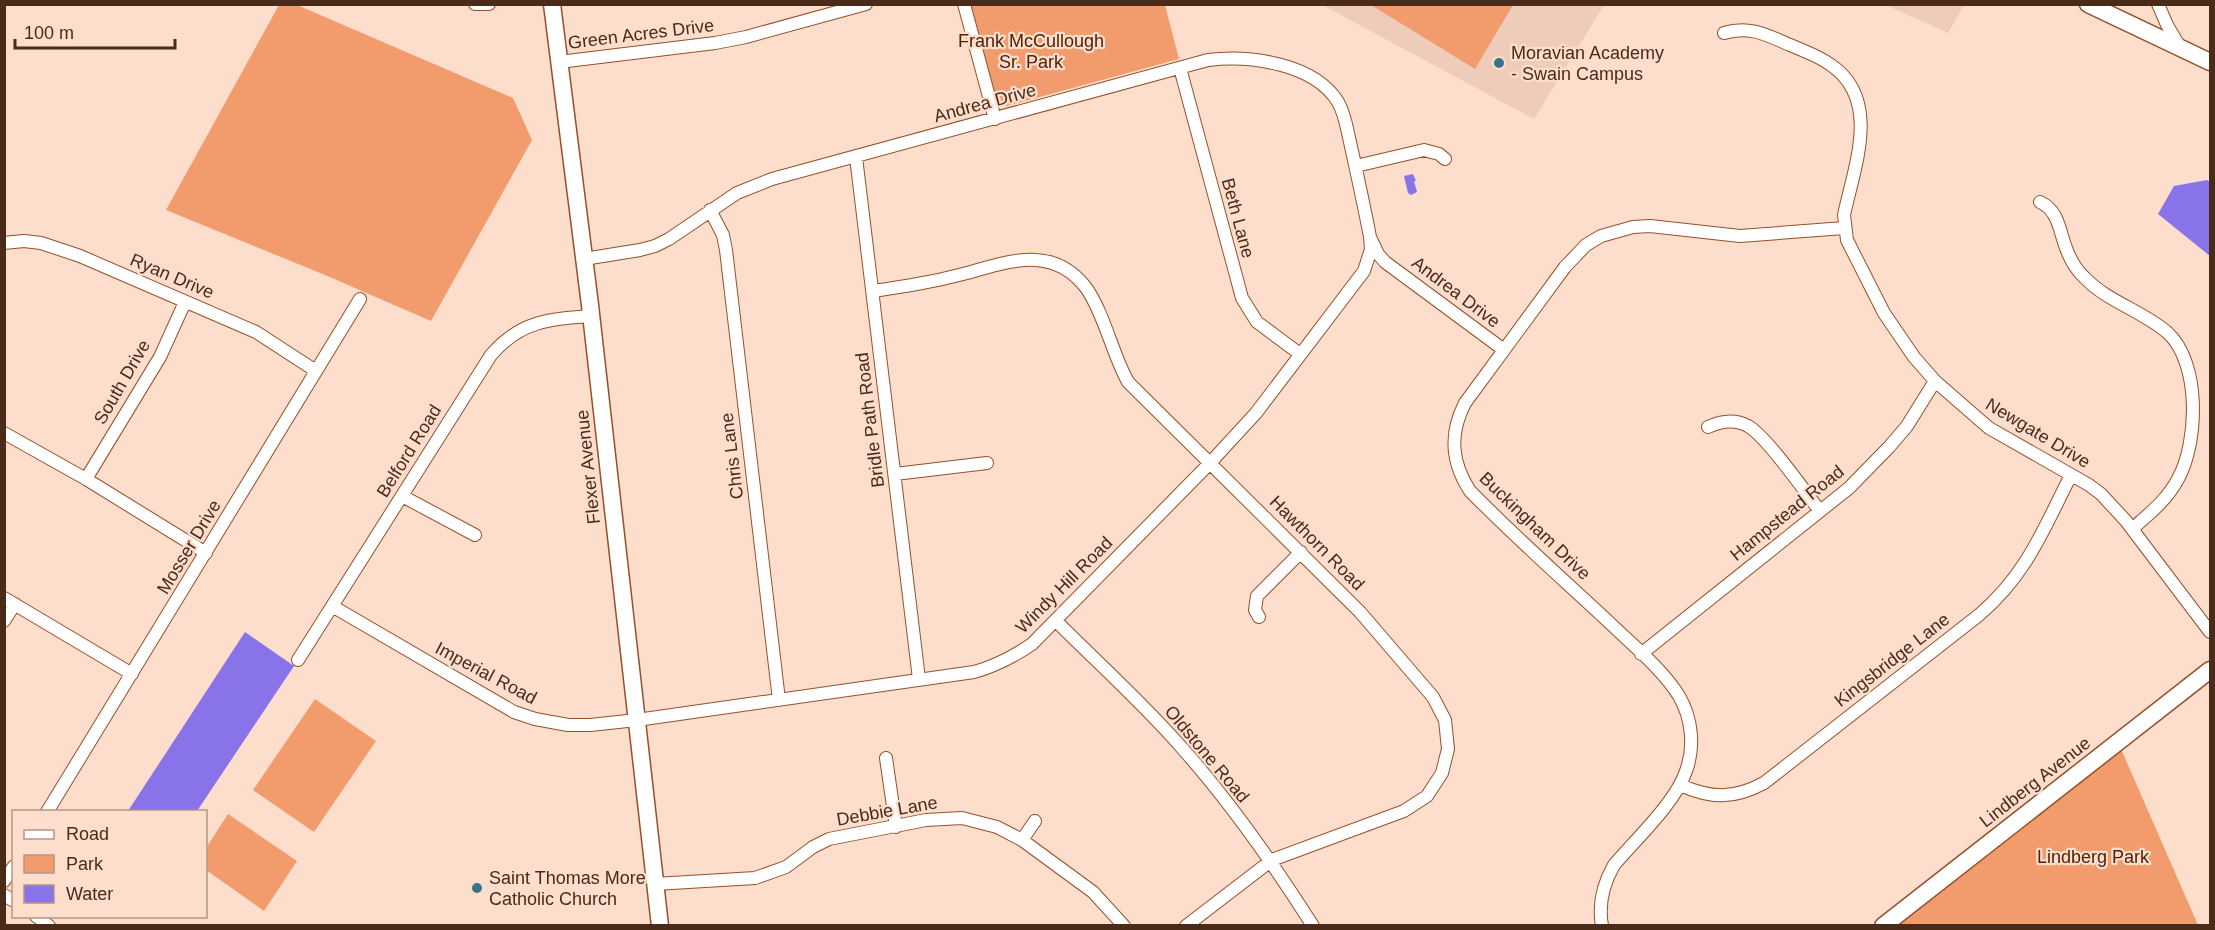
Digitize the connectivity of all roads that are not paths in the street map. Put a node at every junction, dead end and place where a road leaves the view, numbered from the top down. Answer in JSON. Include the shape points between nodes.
{"nodes":[{"id":1,"x":475,"y":4,"type":"edge"},
{"id":2,"x":489,"y":4,"type":"edge"},
{"id":3,"x":552,"y":4,"type":"edge"},
{"id":4,"x":866,"y":4,"type":"edge"},
{"id":5,"x":964,"y":4,"type":"edge"},
{"id":6,"x":2158,"y":4,"type":"edge"},
{"id":7,"x":2091,"y":5,"type":"edge"},
{"id":8,"x":829,"y":9,"type":"edge"},
{"id":9,"x":1724,"y":33,"type":"dead end"},
{"id":10,"x":2180,"y":47,"type":"junction"},
{"id":11,"x":2211,"y":62,"type":"edge"},
{"id":12,"x":559,"y":63,"type":"junction"},
{"id":13,"x":1180,"y":68,"type":"junction"},
{"id":14,"x":995,"y":119,"type":"junction"},
{"id":15,"x":856,"y":157,"type":"junction"},
{"id":16,"x":1445,"y":159,"type":"dead end"},
{"id":17,"x":1356,"y":166,"type":"junction"},
{"id":18,"x":2040,"y":202,"type":"dead end"},
{"id":19,"x":710,"y":210,"type":"junction"},
{"id":20,"x":1844,"y":228,"type":"junction"},
{"id":21,"x":1370,"y":237,"type":"junction"},
{"id":22,"x":4,"y":243,"type":"edge"},
{"id":23,"x":584,"y":259,"type":"junction"},
{"id":24,"x":873,"y":291,"type":"junction"},
{"id":25,"x":360,"y":299,"type":"dead end"},
{"id":26,"x":186,"y":302,"type":"junction"},
{"id":27,"x":591,"y":316,"type":"junction"},
{"id":28,"x":1504,"y":350,"type":"junction"},
{"id":29,"x":1300,"y":354,"type":"junction"},
{"id":30,"x":316,"y":371,"type":"junction"},
{"id":31,"x":1935,"y":381,"type":"junction"},
{"id":32,"x":1708,"y":427,"type":"dead end"},
{"id":33,"x":4,"y":433,"type":"edge"},
{"id":34,"x":987,"y":463,"type":"dead end"},
{"id":35,"x":1210,"y":463,"type":"junction"},
{"id":36,"x":895,"y":474,"type":"junction"},
{"id":37,"x":2071,"y":475,"type":"junction"},
{"id":38,"x":86,"y":478,"type":"junction"},
{"id":39,"x":402,"y":496,"type":"junction"},
{"id":40,"x":1820,"y":511,"type":"junction"},
{"id":41,"x":2132,"y":529,"type":"junction"},
{"id":42,"x":476,"y":535,"type":"dead end"},
{"id":43,"x":1301,"y":552,"type":"junction"},
{"id":44,"x":206,"y":553,"type":"junction"},
{"id":45,"x":10,"y":601,"type":"edge"},
{"id":46,"x":332,"y":606,"type":"junction"},
{"id":47,"x":1259,"y":617,"type":"dead end"},
{"id":48,"x":4,"y":621,"type":"edge"},
{"id":49,"x":1056,"y":621,"type":"junction"},
{"id":50,"x":2211,"y":632,"type":"edge"},
{"id":51,"x":1641,"y":654,"type":"junction"},
{"id":52,"x":298,"y":660,"type":"dead end"},
{"id":53,"x":2211,"y":670,"type":"edge"},
{"id":54,"x":132,"y":674,"type":"junction"},
{"id":55,"x":919,"y":679,"type":"junction"},
{"id":56,"x":779,"y":700,"type":"junction"},
{"id":57,"x":636,"y":720,"type":"junction"},
{"id":58,"x":886,"y":758,"type":"dead end"},
{"id":59,"x":1680,"y":785,"type":"junction"},
{"id":60,"x":48,"y":810,"type":"edge"},
{"id":61,"x":1035,"y":821,"type":"dead end"},
{"id":62,"x":896,"y":827,"type":"junction"},
{"id":63,"x":1022,"y":840,"type":"junction"},
{"id":64,"x":1272,"y":860,"type":"junction"},
{"id":65,"x":655,"y":884,"type":"junction"},
{"id":66,"x":660,"y":926,"type":"edge"},
{"id":67,"x":1124,"y":926,"type":"edge"},
{"id":68,"x":1186,"y":926,"type":"edge"},
{"id":69,"x":1312,"y":926,"type":"edge"},
{"id":70,"x":1602,"y":926,"type":"edge"},
{"id":71,"x":1883,"y":926,"type":"edge"}],
"edges":[{"from":1,"to":2,"type":"street"},
{"from":3,"to":12,"type":"street","name":"Flexer Avenue"},
{"from":4,"to":8,"type":"street","name":"Green Acres Drive"},
{"from":5,"to":14,"type":"street"},
{"from":6,"to":10,"type":"street"},
{"from":7,"to":10,"type":"street"},
{"from":8,"to":12,"type":"street","name":"Green Acres Drive","via":[[725,41]]},
{"from":9,"to":20,"type":"street","name":"Newgate Drive","via":[[1745,29],[1762,33],[1823,60],[1852,88],[1862,130]]},
{"from":10,"to":11,"type":"street"},
{"from":12,"to":23,"type":"street","name":"Flexer Avenue"},
{"from":13,"to":14,"type":"street","name":"Andrea Drive"},
{"from":13,"to":17,"type":"street","name":"Andrea Drive","via":[[1208,60],[1246,58],[1266,60],[1302,74],[1326,89],[1338,103]]},
{"from":13,"to":29,"type":"street","name":"Beth Lane","via":[[1242,298],[1257,322]]},
{"from":14,"to":15,"type":"street","name":"Andrea Drive"},
{"from":15,"to":19,"type":"street","name":"Andrea Drive","via":[[754,185]]},
{"from":15,"to":24,"type":"street","name":"Bridle Path Road"},
{"from":16,"to":17,"type":"street","via":[[1424,150]]},
{"from":17,"to":21,"type":"street","name":"Andrea Drive"},
{"from":18,"to":41,"type":"street","via":[[2052,210],[2071,259],[2085,278],[2169,334],[2190,372],[2192,431],[2184,466],[2169,494]]},
{"from":19,"to":23,"type":"street","name":"Andrea Drive","via":[[655,246]]},
{"from":19,"to":56,"type":"street","name":"Chris Lane","via":[[726,250]]},
{"from":20,"to":28,"type":"street","name":"Buckingham Drive","via":[[1760,236],[1650,226],[1616,230],[1573,256]]},
{"from":20,"to":31,"type":"street","name":"Newgate Drive","via":[[1852,252],[1890,322]]},
{"from":21,"to":28,"type":"street","name":"Andrea Drive","via":[[1385,262]]},
{"from":21,"to":29,"type":"street","name":"Windy Hill Road","via":[[1369,260],[1364,271]]},
{"from":22,"to":26,"type":"street","name":"Ryan Drive","via":[[24,241],[55,247]]},
{"from":23,"to":27,"type":"street","name":"Flexer Avenue"},
{"from":24,"to":35,"type":"street","name":"Hawthorn Road","via":[[956,276],[1011,260],[1054,264],[1068,272],[1093,300],[1128,382]]},
{"from":24,"to":36,"type":"street","name":"Bridle Path Road"},
{"from":25,"to":30,"type":"street","name":"Mosser Drive"},
{"from":26,"to":30,"type":"street","name":"Ryan Drive","via":[[256,332]]},
{"from":26,"to":38,"type":"street","name":"South Drive","via":[[159,357]]},
{"from":27,"to":39,"type":"street","name":"Belford Road","via":[[534,323],[507,339],[491,355]]},
{"from":27,"to":57,"type":"street","name":"Flexer Avenue"},
{"from":28,"to":51,"type":"street","name":"Buckingham Drive","via":[[1459,415],[1453,440],[1462,478],[1479,500]]},
{"from":29,"to":35,"type":"street","name":"Windy Hill Road","via":[[1257,413]]},
{"from":30,"to":44,"type":"street","name":"Mosser Drive"},
{"from":31,"to":37,"type":"street","name":"Newgate Drive","via":[[1989,428]]},
{"from":31,"to":40,"type":"street","name":"Hampstead Road","via":[[1890,446]]},
{"from":32,"to":40,"type":"street","via":[[1728,421],[1755,431]]},
{"from":33,"to":38,"type":"street"},
{"from":34,"to":36,"type":"street"},
{"from":35,"to":43,"type":"street","name":"Hawthorn Road"},
{"from":35,"to":49,"type":"street","name":"Windy Hill Road"},
{"from":36,"to":55,"type":"street","name":"Bridle Path Road"},
{"from":37,"to":41,"type":"street","name":"Newgate Drive","via":[[2101,494]]},
{"from":37,"to":59,"type":"street","name":"Kingsbridge Lane","via":[[2028,560],[1998,599],[1979,615],[1764,783],[1725,796],[1698,793]]},
{"from":38,"to":44,"type":"street"},
{"from":39,"to":42,"type":"street"},
{"from":39,"to":46,"type":"street","name":"Belford Road"},
{"from":40,"to":51,"type":"street","name":"Hampstead Road"},
{"from":41,"to":50,"type":"street","name":"Newgate Drive"},
{"from":43,"to":47,"type":"street","via":[[1257,596],[1255,610]]},
{"from":43,"to":64,"type":"street","name":"Hawthorn Road","via":[[1360,612],[1433,698],[1444,720],[1448,748],[1436,784],[1417,804]]},
{"from":44,"to":54,"type":"street","name":"Mosser Drive"},
{"from":45,"to":48,"type":"street"},
{"from":45,"to":54,"type":"street"},
{"from":46,"to":52,"type":"street","name":"Belford Road"},
{"from":46,"to":57,"type":"street","name":"Imperial Road","via":[[514,712],[568,725]]},
{"from":49,"to":55,"type":"street","name":"Windy Hill Road","via":[[1032,644],[999,664],[974,672]]},
{"from":49,"to":64,"type":"street","name":"Oldstone Road","via":[[1182,748]]},
{"from":51,"to":59,"type":"street","name":"Buckingham Drive","via":[[1670,683],[1685,710],[1690,756]]},
{"from":53,"to":71,"type":"street","name":"Lindberg Avenue"},
{"from":54,"to":60,"type":"street","name":"Mosser Drive"},
{"from":55,"to":56,"type":"street","name":"Windy Hill Road"},
{"from":56,"to":57,"type":"street","name":"Windy Hill Road"},
{"from":57,"to":65,"type":"street","name":"Flexer Avenue"},
{"from":58,"to":62,"type":"street"},
{"from":59,"to":70,"type":"street","name":"Buckingham Drive","via":[[1614,865],[1600,904]]},
{"from":61,"to":63,"type":"street"},
{"from":62,"to":63,"type":"street","name":"Debbie Lane","via":[[962,818],[997,827]]},
{"from":62,"to":65,"type":"street","name":"Debbie Lane","via":[[829,840],[786,867],[754,878]]},
{"from":63,"to":67,"type":"street","name":"Debbie Lane","via":[[1093,892]]},
{"from":64,"to":68,"type":"street","name":"Hawthorn Road"},
{"from":64,"to":69,"type":"street","name":"Oldstone Road"},
{"from":65,"to":66,"type":"street","name":"Flexer Avenue"}]}
